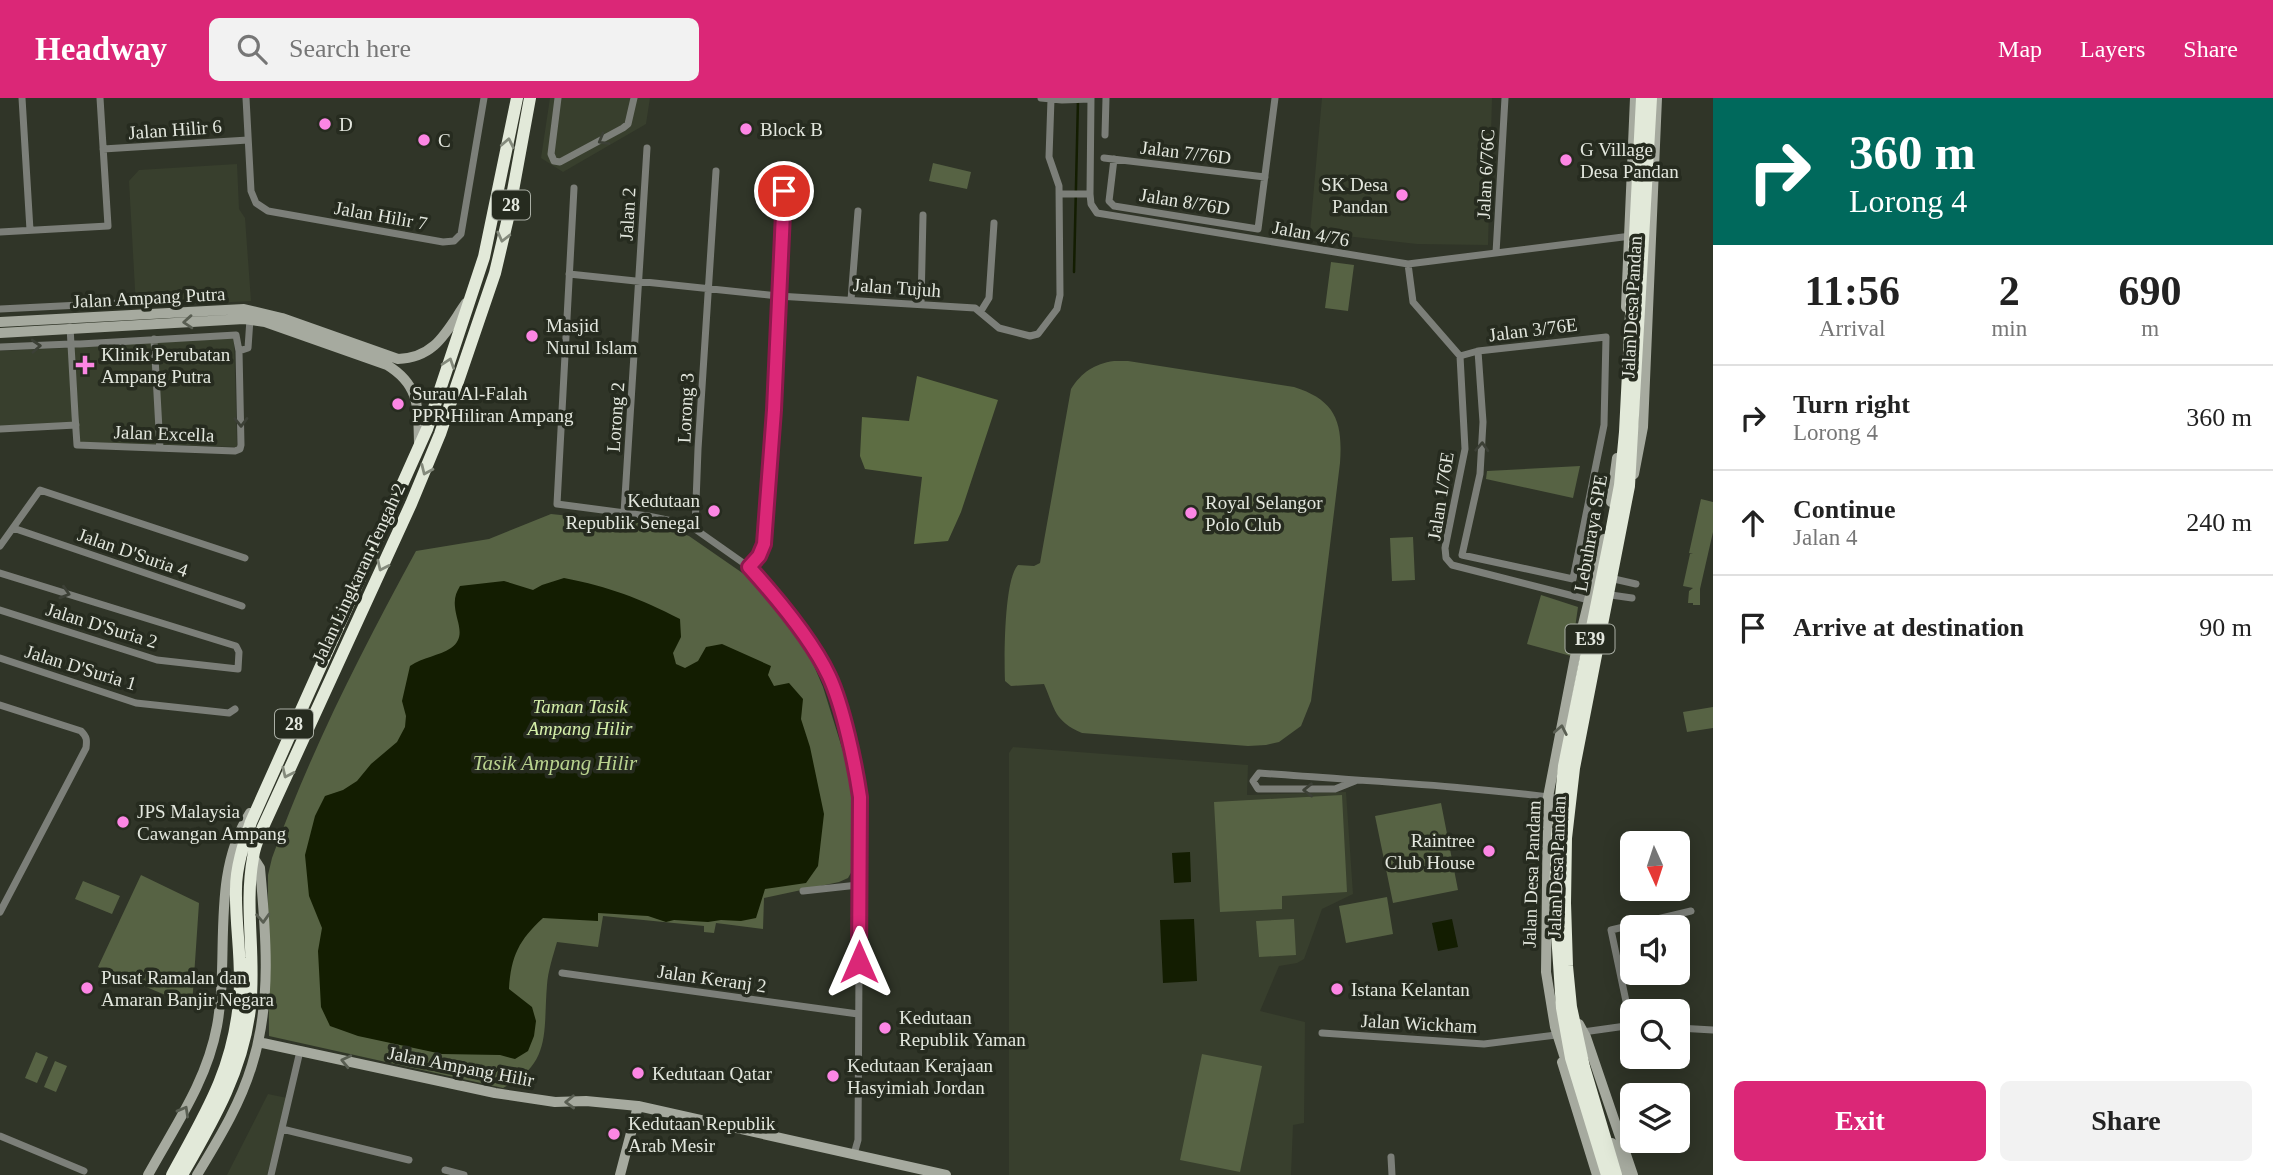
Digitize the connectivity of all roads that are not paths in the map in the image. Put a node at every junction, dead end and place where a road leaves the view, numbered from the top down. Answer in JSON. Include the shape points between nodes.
{"nodes":[{"id":1,"x":22,"y":98,"type":"edge"},
{"id":2,"x":100,"y":98,"type":"edge"},
{"id":3,"x":246,"y":98,"type":"edge"},
{"id":4,"x":484,"y":98,"type":"edge"},
{"id":5,"x":517,"y":98,"type":"edge"},
{"id":6,"x":530,"y":98,"type":"edge"},
{"id":7,"x":558,"y":98,"type":"edge"},
{"id":8,"x":634,"y":98,"type":"edge"},
{"id":9,"x":1041,"y":98,"type":"edge"},
{"id":10,"x":1106,"y":98,"type":"edge"},
{"id":11,"x":1275,"y":98,"type":"edge"},
{"id":12,"x":1505,"y":98,"type":"edge"},
{"id":13,"x":1635,"y":98,"type":"edge"},
{"id":14,"x":1643,"y":98,"type":"edge"},
{"id":15,"x":1651,"y":98,"type":"edge"},
{"id":16,"x":1657,"y":98,"type":"edge"},
{"id":17,"x":1051,"y":99,"type":"edge"},
{"id":18,"x":1088,"y":99,"type":"edge"},
{"id":19,"x":1105,"y":135,"type":"dead end"},
{"id":20,"x":248,"y":140,"type":"junction"},
{"id":21,"x":647,"y":148,"type":"dead end"},
{"id":22,"x":103,"y":149,"type":"junction"},
{"id":23,"x":1104,"y":158,"type":"dead end"},
{"id":24,"x":1114,"y":159,"type":"junction"},
{"id":25,"x":716,"y":171,"type":"dead end"},
{"id":26,"x":1265,"y":177,"type":"junction"},
{"id":27,"x":1654,"y":184,"type":"junction"},
{"id":28,"x":574,"y":188,"type":"dead end"},
{"id":29,"x":784,"y":191,"type":"dead end"},
{"id":30,"x":1063,"y":194,"type":"junction"},
{"id":31,"x":1090,"y":194,"type":"junction"},
{"id":32,"x":858,"y":211,"type":"dead end"},
{"id":33,"x":923,"y":215,"type":"dead end"},
{"id":34,"x":994,"y":223,"type":"dead end"},
{"id":35,"x":30,"y":230,"type":"junction"},
{"id":36,"x":3,"y":232,"type":"edge"},
{"id":37,"x":1636,"y":236,"type":"junction"},
{"id":38,"x":1496,"y":253,"type":"junction"},
{"id":39,"x":1408,"y":264,"type":"junction"},
{"id":40,"x":569,"y":274,"type":"junction"},
{"id":41,"x":1650,"y":280,"type":"junction"},
{"id":42,"x":639,"y":281,"type":"junction"},
{"id":43,"x":708,"y":289,"type":"junction"},
{"id":44,"x":472,"y":294,"type":"junction"},
{"id":45,"x":778,"y":296,"type":"junction"},
{"id":46,"x":851,"y":300,"type":"junction"},
{"id":47,"x":121,"y":303,"type":"dead end"},
{"id":48,"x":921,"y":304,"type":"junction"},
{"id":49,"x":0,"y":309,"type":"edge"},
{"id":50,"x":981,"y":311,"type":"junction"},
{"id":51,"x":70,"y":318,"type":"junction"},
{"id":52,"x":250,"y":319,"type":"junction"},
{"id":53,"x":0,"y":322,"type":"edge"},
{"id":54,"x":70,"y":329,"type":"junction"},
{"id":55,"x":0,"y":333,"type":"edge"},
{"id":56,"x":154,"y":339,"type":"junction"},
{"id":57,"x":71,"y":344,"type":"junction"},
{"id":58,"x":0,"y":347,"type":"edge"},
{"id":59,"x":239,"y":351,"type":"junction"},
{"id":60,"x":1478,"y":351,"type":"junction"},
{"id":61,"x":1460,"y":356,"type":"junction"},
{"id":62,"x":76,"y":425,"type":"junction"},
{"id":63,"x":0,"y":429,"type":"edge"},
{"id":64,"x":160,"y":448,"type":"junction"},
{"id":65,"x":419,"y":450,"type":"junction"},
{"id":66,"x":624,"y":513,"type":"junction"},
{"id":67,"x":13,"y":528,"type":"junction"},
{"id":68,"x":695,"y":529,"type":"junction"},
{"id":69,"x":0,"y":546,"type":"edge"},
{"id":70,"x":245,"y":558,"type":"dead end"},
{"id":71,"x":749,"y":567,"type":"junction"},
{"id":72,"x":0,"y":573,"type":"edge"},
{"id":73,"x":1614,"y":579,"type":"junction"},
{"id":74,"x":1636,"y":584,"type":"dead end"},
{"id":75,"x":1611,"y":595,"type":"junction"},
{"id":76,"x":1632,"y":598,"type":"dead end"},
{"id":77,"x":1589,"y":600,"type":"junction"},
{"id":78,"x":242,"y":606,"type":"dead end"},
{"id":79,"x":0,"y":610,"type":"edge"},
{"id":80,"x":0,"y":658,"type":"edge"},
{"id":81,"x":0,"y":705,"type":"edge"},
{"id":82,"x":235,"y":709,"type":"dead end"},
{"id":83,"x":1355,"y":780,"type":"junction"},
{"id":84,"x":264,"y":792,"type":"junction"},
{"id":85,"x":1548,"y":797,"type":"junction"},
{"id":86,"x":1574,"y":801,"type":"junction"},
{"id":87,"x":253,"y":856,"type":"junction"},
{"id":88,"x":858,"y":885,"type":"junction"},
{"id":89,"x":803,"y":891,"type":"dead end"},
{"id":90,"x":1690,"y":911,"type":"dead end"},
{"id":91,"x":0,"y":912,"type":"edge"},
{"id":92,"x":245,"y":934,"type":"junction"},
{"id":93,"x":562,"y":973,"type":"dead end"},
{"id":94,"x":1626,"y":999,"type":"edge"},
{"id":95,"x":858,"y":1014,"type":"junction"},
{"id":96,"x":1620,"y":1026,"type":"edge"},
{"id":97,"x":1581,"y":1028,"type":"junction"},
{"id":98,"x":1690,"y":1029,"type":"edge"},
{"id":99,"x":1713,"y":1030,"type":"edge"},
{"id":100,"x":1555,"y":1031,"type":"junction"},
{"id":101,"x":1322,"y":1033,"type":"dead end"},
{"id":102,"x":258,"y":1042,"type":"junction"},
{"id":103,"x":300,"y":1051,"type":"junction"},
{"id":104,"x":638,"y":1106,"type":"junction"},
{"id":105,"x":282,"y":1129,"type":"junction"},
{"id":106,"x":0,"y":1136,"type":"edge"},
{"id":107,"x":854,"y":1154,"type":"junction"},
{"id":108,"x":1391,"y":1157,"type":"dead end"},
{"id":109,"x":409,"y":1160,"type":"dead end"},
{"id":110,"x":445,"y":1170,"type":"dead end"},
{"id":111,"x":85,"y":1171,"type":"dead end"},
{"id":112,"x":148,"y":1175,"type":"edge"},
{"id":113,"x":172,"y":1175,"type":"edge"},
{"id":114,"x":183,"y":1175,"type":"edge"},
{"id":115,"x":197,"y":1175,"type":"edge"},
{"id":116,"x":271,"y":1175,"type":"edge"},
{"id":117,"x":464,"y":1175,"type":"edge"},
{"id":118,"x":620,"y":1175,"type":"edge"},
{"id":119,"x":946,"y":1175,"type":"edge"},
{"id":120,"x":1392,"y":1175,"type":"edge"},
{"id":121,"x":1597,"y":1175,"type":"edge"},
{"id":122,"x":1605,"y":1175,"type":"edge"},
{"id":123,"x":1616,"y":1175,"type":"edge"},
{"id":124,"x":1624,"y":1175,"type":"edge"},
{"id":125,"x":1633,"y":1175,"type":"edge"}],
"edges":[{"from":1,"to":35,"type":"street"},
{"from":2,"to":22,"type":"street"},
{"from":3,"to":20,"type":"street"},
{"from":4,"to":20,"type":"street","name":"Jalan Hilir 7","via":[[461,234],[454,241],[268,211],[256,203],[251,191]]},
{"from":44,"to":5,"type":"highway","name":"Jalan Lingkaran Tengah 2","number":"28","one_way":true,"via":[[494,215]]},
{"from":6,"to":87,"type":"highway","name":"Jalan Lingkaran Tengah 2","number":"28","one_way":true,"via":[[495,272],[440,434],[262,827]]},
{"from":8,"to":7,"type":"street","one_way":true,"via":[[623,128],[565,161],[554,161]]},
{"from":9,"to":17,"type":"street"},
{"from":10,"to":19,"type":"street"},
{"from":11,"to":26,"type":"street"},
{"from":12,"to":38,"type":"street","name":"Jalan 6/76C"},
{"from":13,"to":37,"type":"street","name":"Jalan Desa Pandan"},
{"from":14,"to":37,"type":"street","name":"Jalan Desa Pandan"},
{"from":14,"to":122,"type":"highway","name":"Lebuhraya SPE","number":"E39","via":[[1620,485],[1564,766],[1557,837],[1555,903],[1562,1008]]},
{"from":15,"to":123,"type":"highway","name":"Lebuhraya SPE","number":"E39","via":[[1629,486],[1574,768],[1566,838],[1571,1007]]},
{"from":16,"to":27,"type":"street","name":"Jalan Desa Pandan"},
{"from":17,"to":18,"type":"street"},
{"from":17,"to":30,"type":"street","via":[[1049,157]]},
{"from":18,"to":31,"type":"street"},
{"from":20,"to":22,"type":"street","name":"Jalan Hilir 6"},
{"from":21,"to":42,"type":"street","name":"Jalan 2"},
{"from":22,"to":35,"type":"street","via":[[108,226]]},
{"from":23,"to":24,"type":"street","name":"Jalan 7/76D"},
{"from":24,"to":26,"type":"street","name":"Jalan 7/76D"},
{"from":24,"to":26,"type":"street","name":"Jalan 8/76D","via":[[1109,201],[1114,206],[1258,229]]},
{"from":25,"to":43,"type":"street","name":"Lorong 3"},
{"from":27,"to":37,"type":"street","via":[[1648,233]]},
{"from":27,"to":41,"type":"street","name":"Jalan Desa Pandan"},
{"from":28,"to":40,"type":"street"},
{"from":29,"to":45,"type":"street"},
{"from":30,"to":31,"type":"street"},
{"from":30,"to":50,"type":"street","name":"Jalan Tujuh","via":[[1057,309],[1038,334],[1030,336],[999,328]]},
{"from":31,"to":39,"type":"street","name":"Jalan 4/76","via":[[1097,213]]},
{"from":32,"to":46,"type":"street"},
{"from":33,"to":48,"type":"street"},
{"from":34,"to":50,"type":"street","via":[[989,298]]},
{"from":35,"to":36,"type":"street"},
{"from":37,"to":38,"type":"street","name":"Jalan 4/76"},
{"from":37,"to":41,"type":"street","via":[[1649,244]]},
{"from":37,"to":77,"type":"street","name":"Jalan Desa Pandan","via":[[1621,425],[1611,502]]},
{"from":38,"to":39,"type":"street","name":"Jalan 4/76"},
{"from":39,"to":61,"type":"street","via":[[1413,302]]},
{"from":40,"to":42,"type":"street","name":"Jalan Tujuh"},
{"from":40,"to":66,"type":"street","via":[[557,505]]},
{"from":41,"to":73,"type":"street","name":"Jalan Desa Pandan","via":[[1643,427]]},
{"from":42,"to":43,"type":"street","name":"Jalan Tujuh"},
{"from":42,"to":66,"type":"street","name":"Lorong 2"},
{"from":43,"to":45,"type":"street","name":"Jalan Tujuh"},
{"from":43,"to":68,"type":"street","name":"Lorong 3"},
{"from":44,"to":51,"type":"street","name":"Jalan Ampang Putra","via":[[432,349],[398,359],[244,309]]},
{"from":65,"to":44,"type":"highway","name":"Jalan Lingkaran Tengah 2","number":"28","one_way":true},
{"from":45,"to":46,"type":"street","name":"Jalan Tujuh"},
{"from":45,"to":71,"type":"street","via":[[764,544]]},
{"from":46,"to":48,"type":"street","name":"Jalan Tujuh"},
{"from":47,"to":49,"type":"street"},
{"from":48,"to":50,"type":"street","name":"Jalan Tujuh"},
{"from":51,"to":53,"type":"street","name":"Jalan Ampang Putra"},
{"from":51,"to":54,"type":"street"},
{"from":52,"to":54,"type":"street","name":"Jalan Ampang Putra","one_way":true},
{"from":52,"to":59,"type":"street","name":"Jalan Excella","via":[[247,348]]},
{"from":52,"to":65,"type":"street","name":"Jalan Ampang Putra","via":[[397,372],[413,389],[417,401]]},
{"from":54,"to":55,"type":"street","name":"Jalan Ampang Putra"},
{"from":54,"to":57,"type":"street"},
{"from":56,"to":57,"type":"street"},
{"from":56,"to":59,"type":"street","via":[[236,335]]},
{"from":56,"to":64,"type":"street"},
{"from":58,"to":57,"type":"street","one_way":true},
{"from":57,"to":62,"type":"street"},
{"from":59,"to":64,"type":"street","name":"Jalan Excella","one_way":true,"via":[[240,449]]},
{"from":60,"to":60,"type":"street","name":"Jalan 3/76E","one_way":true,"via":[[1606,337],[1604,425],[1574,578],[1463,556],[1480,474],[1483,422]]},
{"from":60,"to":61,"type":"street","name":"Jalan 3/76E"},
{"from":61,"to":77,"type":"street","name":"Jalan 1/76E","via":[[1465,449],[1446,558],[1452,565]]},
{"from":62,"to":63,"type":"street"},
{"from":62,"to":64,"type":"street","name":"Jalan Excella","via":[[77,445]]},
{"from":65,"to":84,"type":"highway","name":"Jalan Lingkaran Tengah 2","number":"28"},
{"from":66,"to":68,"type":"street"},
{"from":67,"to":69,"type":"street"},
{"from":67,"to":70,"type":"street","via":[[40,490]]},
{"from":67,"to":78,"type":"street","name":"Jalan D'Suria 4"},
{"from":68,"to":71,"type":"street"},
{"from":71,"to":88,"type":"street","via":[[830,679],[857,773]]},
{"from":72,"to":79,"type":"street","name":"Jalan D'Suria 2","one_way":true,"via":[[236,646],[238,669],[157,660]]},
{"from":73,"to":74,"type":"street"},
{"from":73,"to":75,"type":"street","name":"Jalan Desa Pandan"},
{"from":75,"to":76,"type":"street"},
{"from":75,"to":86,"type":"street","name":"Jalan Desa Pandan"},
{"from":85,"to":77,"type":"street","name":"Jalan Desa Pandam","one_way":true},
{"from":80,"to":82,"type":"street","name":"Jalan D'Suria 1","via":[[136,703],[229,713]]},
{"from":81,"to":91,"type":"street","via":[[81,731],[87,742]]},
{"from":83,"to":83,"type":"street","one_way":true,"via":[[1335,789],[1258,789],[1254,782],[1259,773]]},
{"from":83,"to":85,"type":"street"},
{"from":84,"to":92,"type":"highway","name":"Jalan Lingkaran Tengah 2","number":"28","via":[[241,854],[236,888]]},
{"from":112,"to":84,"type":"street","one_way":true,"via":[[200,1083],[210,1054],[223,974],[228,873],[240,832]]},
{"from":85,"to":86,"type":"street"},
{"from":85,"to":100,"type":"street","name":"Jalan Desa Pandam","via":[[1546,972]]},
{"from":86,"to":97,"type":"street","name":"Jalan Desa Pandan","via":[[1570,956]]},
{"from":87,"to":92,"type":"highway","name":"Jalan Lingkaran Tengah 2","number":"28"},
{"from":87,"to":102,"type":"street","one_way":true,"via":[[260,868],[266,981]]},
{"from":88,"to":89,"type":"street"},
{"from":88,"to":95,"type":"street"},
{"from":90,"to":94,"type":"street","via":[[1611,930]]},
{"from":92,"to":113,"type":"highway","name":"Jalan Lingkaran Tengah 2","number":"28","via":[[232,1048],[215,1096]]},
{"from":92,"to":114,"type":"highway","name":"Jalan Lingkaran Tengah 2","number":"28","via":[[251,995],[243,1050],[224,1100]]},
{"from":93,"to":95,"type":"street","name":"Jalan Keranj 2"},
{"from":95,"to":107,"type":"street","via":[[858,1140]]},
{"from":96,"to":97,"type":"street"},
{"from":97,"to":124,"type":"street","name":"Jalan Desa Pandan","via":[[1579,1034]]},
{"from":97,"to":125,"type":"street"},
{"from":98,"to":99,"type":"street"},
{"from":100,"to":101,"type":"street","name":"Jalan Wickham","via":[[1484,1044]]},
{"from":100,"to":121,"type":"street"},
{"from":100,"to":122,"type":"street"},
{"from":102,"to":103,"type":"street","name":"Jalan Ampang Hilir"},
{"from":102,"to":115,"type":"street","via":[[245,1087]]},
{"from":104,"to":103,"type":"street","name":"Jalan Ampang Hilir","one_way":true,"via":[[555,1102],[495,1093]]},
{"from":103,"to":105,"type":"street"},
{"from":104,"to":107,"type":"street","name":"Jalan Ampang Hilir"},
{"from":104,"to":118,"type":"street"},
{"from":105,"to":109,"type":"street"},
{"from":105,"to":116,"type":"street"},
{"from":106,"to":111,"type":"street"},
{"from":107,"to":119,"type":"street","name":"Jalan Ampang Hilir"},
{"from":108,"to":120,"type":"street"},
{"from":110,"to":117,"type":"street"}]}
